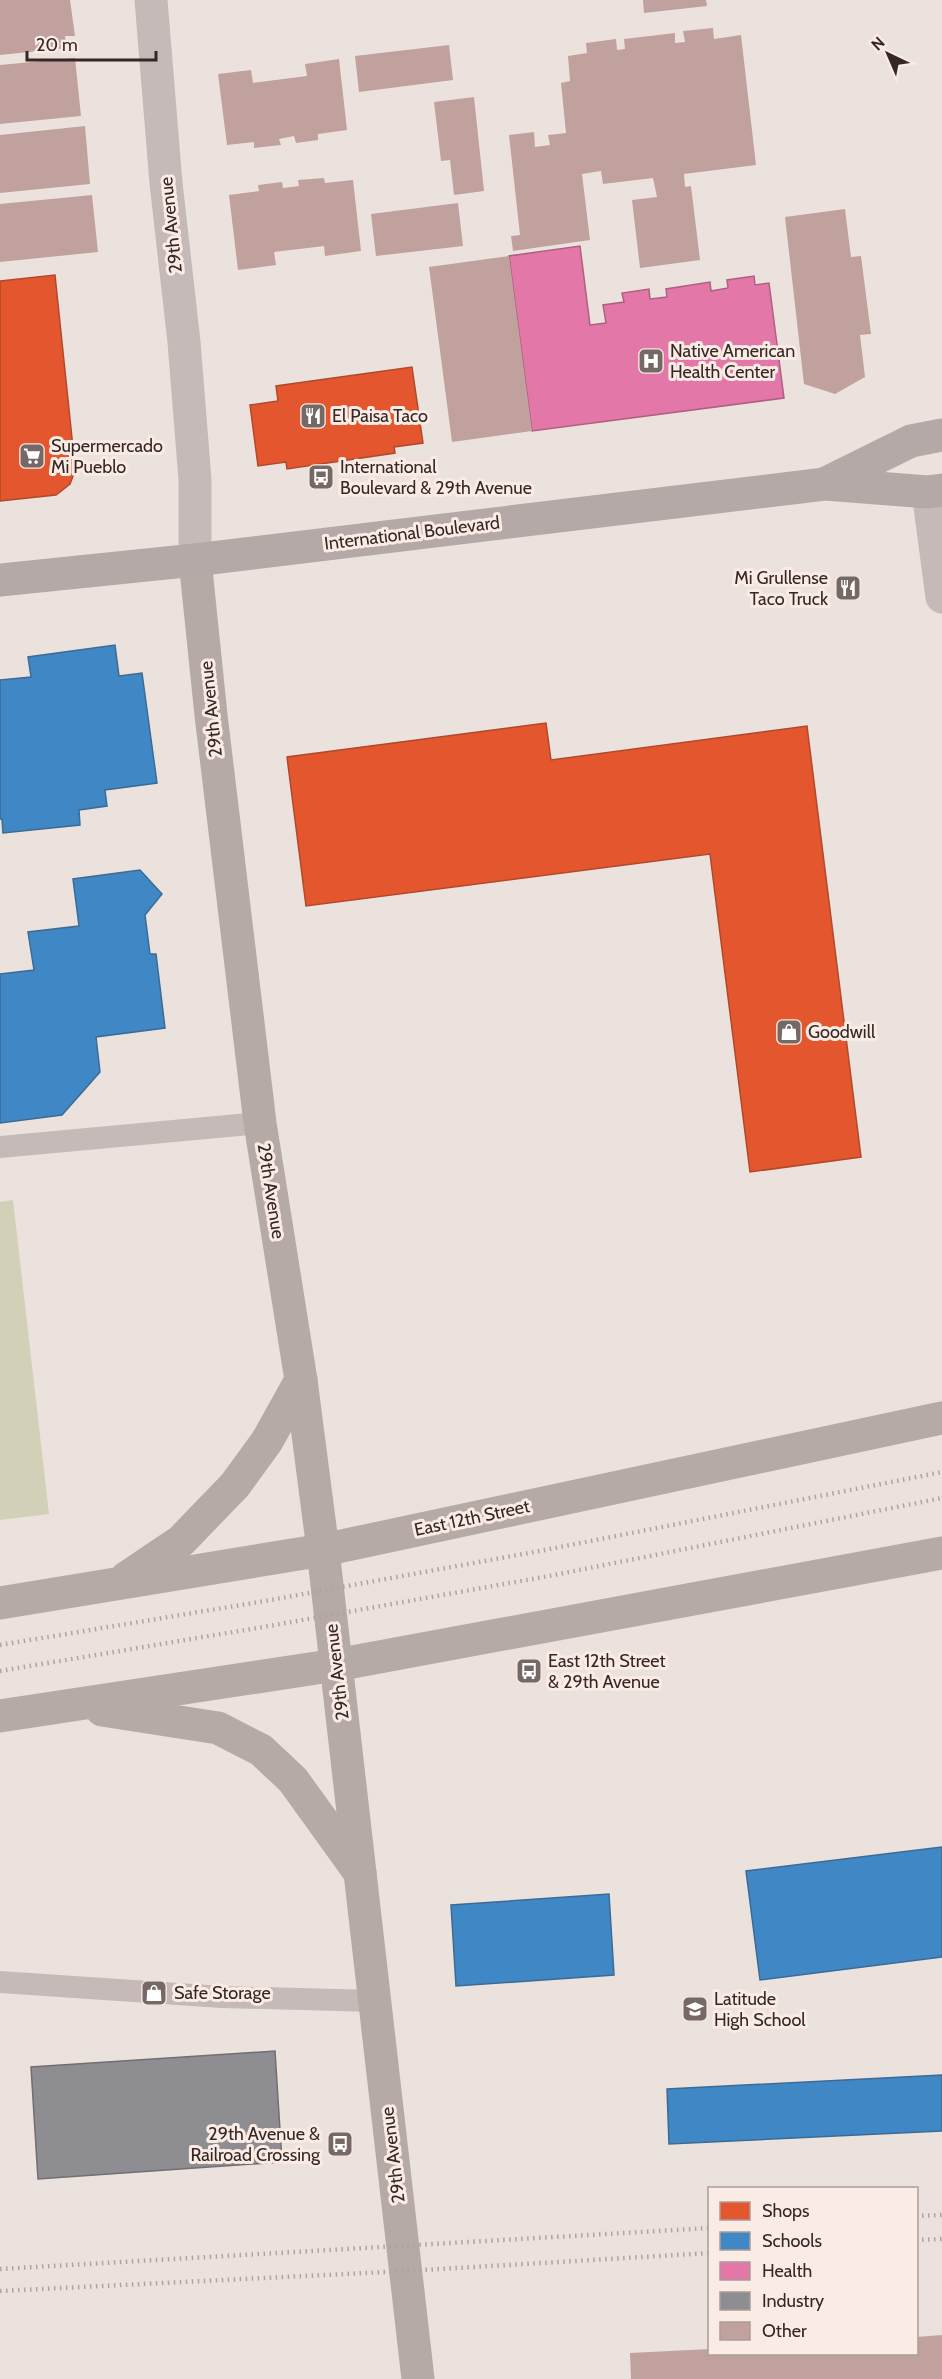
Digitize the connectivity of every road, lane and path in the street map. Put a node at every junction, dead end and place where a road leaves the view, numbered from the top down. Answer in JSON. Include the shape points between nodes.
{"nodes":[{"id":1,"x":151,"y":0,"type":"edge"},
{"id":2,"x":942,"y":435,"type":"edge"},
{"id":3,"x":825,"y":483,"type":"junction"},
{"id":4,"x":935,"y":491,"type":"edge"},
{"id":5,"x":195,"y":560,"type":"junction"},
{"id":6,"x":0,"y":580,"type":"edge"},
{"id":7,"x":942,"y":597,"type":"edge"},
{"id":8,"x":260,"y":1123,"type":"junction"},
{"id":9,"x":0,"y":1147,"type":"edge"},
{"id":10,"x":301,"y":1380,"type":"junction"},
{"id":11,"x":942,"y":1418,"type":"edge"},
{"id":12,"x":323,"y":1550,"type":"junction"},
{"id":13,"x":942,"y":1553,"type":"edge"},
{"id":14,"x":117,"y":1584,"type":"junction"},
{"id":15,"x":0,"y":1603,"type":"edge"},
{"id":16,"x":336,"y":1665,"type":"junction"},
{"id":17,"x":71,"y":1705,"type":"junction"},
{"id":18,"x":0,"y":1716,"type":"edge"},
{"id":19,"x":361,"y":1874,"type":"junction"},
{"id":20,"x":0,"y":1982,"type":"edge"},
{"id":21,"x":375,"y":2001,"type":"junction"},
{"id":22,"x":418,"y":2379,"type":"edge"}],
"edges":[{"from":1,"to":5,"type":"street","name":"29th Avenue","via":[[194,468]]},
{"from":2,"to":3,"type":"main road","name":"International Boulevard","via":[[911,441]]},
{"from":3,"to":4,"type":"main road","name":"International Boulevard"},
{"from":3,"to":5,"type":"main road","name":"International Boulevard"},
{"from":4,"to":7,"type":"street"},
{"from":5,"to":6,"type":"main road","name":"International Boulevard"},
{"from":5,"to":8,"type":"main road","name":"29th Avenue"},
{"from":8,"to":9,"type":"lane"},
{"from":8,"to":10,"type":"main road","name":"29th Avenue"},
{"from":10,"to":12,"type":"main road","name":"29th Avenue"},
{"from":10,"to":14,"type":"main road","via":[[267,1441],[235,1485],[181,1541]]},
{"from":11,"to":12,"type":"main road","name":"East 12th Street"},
{"from":12,"to":14,"type":"main road","name":"East 12th Street"},
{"from":12,"to":16,"type":"main road","name":"29th Avenue"},
{"from":13,"to":16,"type":"main road"},
{"from":14,"to":15,"type":"main road","name":"East 12th Street"},
{"from":16,"to":17,"type":"main road"},
{"from":16,"to":19,"type":"main road","name":"29th Avenue"},
{"from":17,"to":18,"type":"main road"},
{"from":17,"to":19,"type":"main road","via":[[218,1728],[261,1750],[293,1780]]},
{"from":19,"to":21,"type":"main road","name":"29th Avenue"},
{"from":20,"to":21,"type":"lane","via":[[222,1997]]},
{"from":21,"to":22,"type":"main road","name":"29th Avenue"}]}
